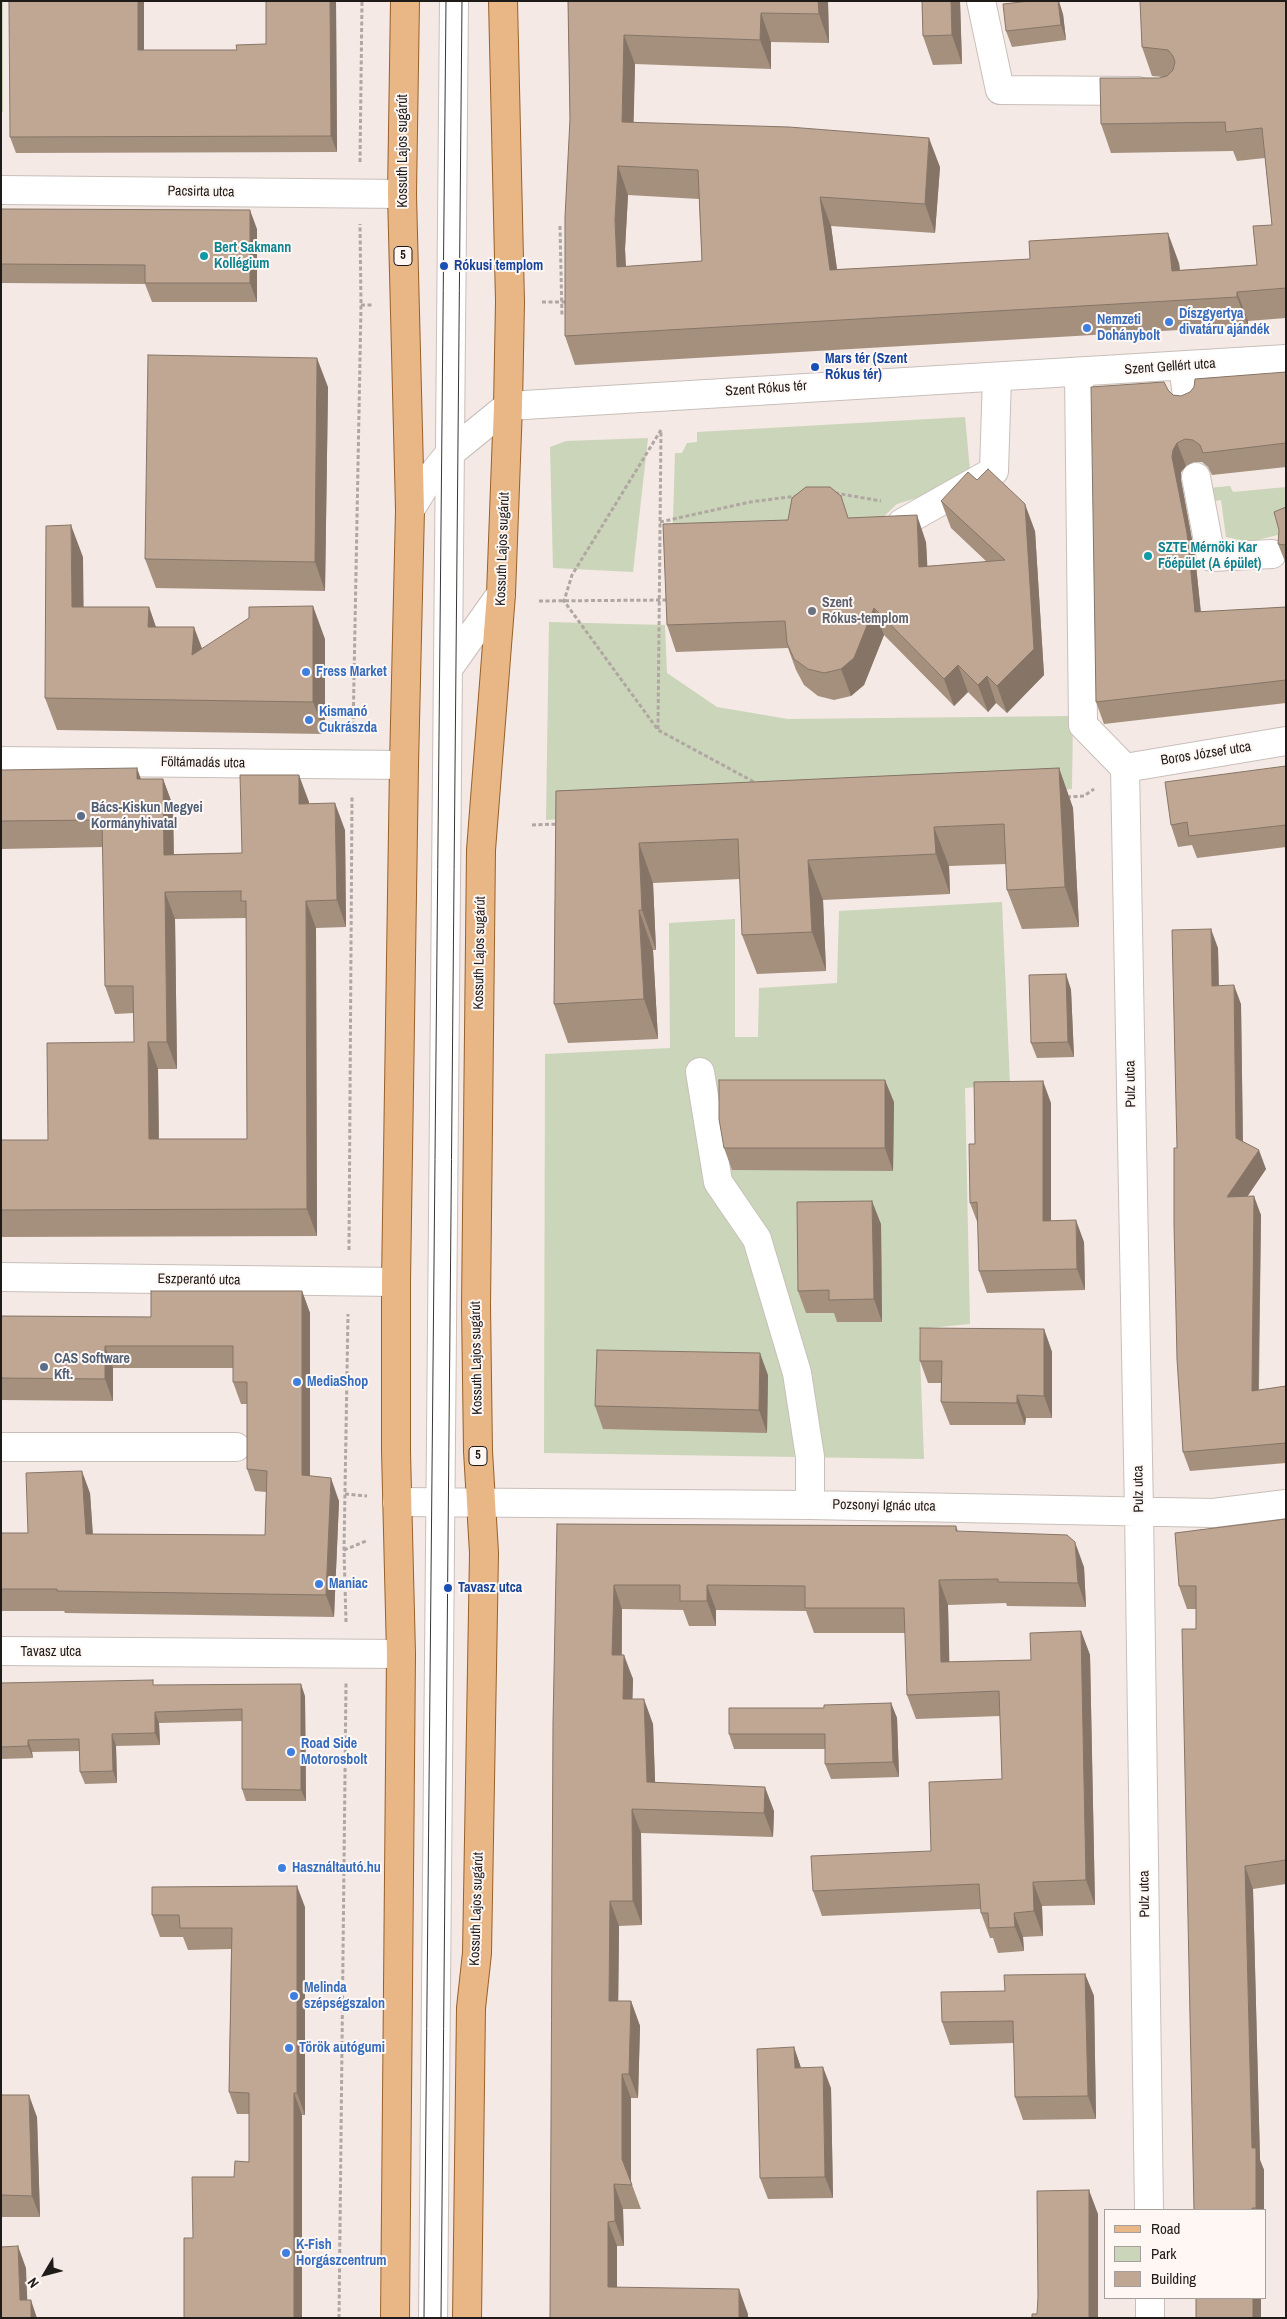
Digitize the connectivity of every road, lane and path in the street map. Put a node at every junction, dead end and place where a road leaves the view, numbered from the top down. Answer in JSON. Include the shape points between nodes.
{"nodes":[{"id":1,"x":362,"y":1,"type":"edge"},
{"id":2,"x":404,"y":1,"type":"edge"},
{"id":3,"x":454,"y":1,"type":"edge"},
{"id":4,"x":503,"y":1,"type":"edge"},
{"id":5,"x":981,"y":1,"type":"edge"},
{"id":6,"x":1160,"y":92,"type":"edge"},
{"id":7,"x":1,"y":190,"type":"edge"},
{"id":8,"x":360,"y":194,"type":"junction"},
{"id":9,"x":402,"y":194,"type":"junction"},
{"id":10,"x":560,"y":226,"type":"dead end"},
{"id":11,"x":575,"y":301,"type":"edge"},
{"id":12,"x":539,"y":302,"type":"dead end"},
{"id":13,"x":562,"y":302,"type":"junction"},
{"id":14,"x":562,"y":317,"type":"dead end"},
{"id":15,"x":1286,"y":359,"type":"edge"},
{"id":16,"x":1183,"y":366,"type":"junction"},
{"id":17,"x":1067,"y":373,"type":"junction"},
{"id":18,"x":998,"y":377,"type":"junction"},
{"id":19,"x":1188,"y":403,"type":"edge"},
{"id":20,"x":508,"y":406,"type":"junction"},
{"id":21,"x":449,"y":454,"type":"junction"},
{"id":22,"x":1196,"y":477,"type":"dead end"},
{"id":23,"x":827,"y":492,"type":"edge"},
{"id":24,"x":798,"y":496,"type":"edge"},
{"id":25,"x":410,"y":510,"type":"junction"},
{"id":26,"x":912,"y":517,"type":"joint"},
{"id":27,"x":660,"y":522,"type":"junction"},
{"id":28,"x":1272,"y":554,"type":"dead end"},
{"id":29,"x":501,"y":594,"type":"junction"},
{"id":30,"x":659,"y":600,"type":"junction"},
{"id":31,"x":675,"y":600,"type":"edge"},
{"id":32,"x":564,"y":601,"type":"junction"},
{"id":33,"x":539,"y":602,"type":"dead end"},
{"id":34,"x":448,"y":669,"type":"junction"},
{"id":35,"x":658,"y":730,"type":"junction"},
{"id":36,"x":1286,"y":741,"type":"edge"},
{"id":37,"x":1,"y":761,"type":"edge"},
{"id":38,"x":404,"y":765,"type":"junction"},
{"id":39,"x":1125,"y":768,"type":"junction"},
{"id":40,"x":761,"y":786,"type":"edge"},
{"id":41,"x":1064,"y":797,"type":"dead end"},
{"id":42,"x":561,"y":824,"type":"edge"},
{"id":43,"x":532,"y":825,"type":"dead end"},
{"id":44,"x":700,"y":1072,"type":"dead end"},
{"id":45,"x":1,"y":1276,"type":"edge"},
{"id":46,"x":349,"y":1282,"type":"junction"},
{"id":47,"x":396,"y":1282,"type":"junction"},
{"id":48,"x":1,"y":1447,"type":"edge"},
{"id":49,"x":236,"y":1447,"type":"dead end"},
{"id":50,"x":481,"y":1501,"type":"junction"},
{"id":51,"x":397,"y":1502,"type":"junction"},
{"id":52,"x":440,"y":1502,"type":"junction"},
{"id":53,"x":1286,"y":1504,"type":"edge"},
{"id":54,"x":810,"y":1505,"type":"junction"},
{"id":55,"x":1139,"y":1511,"type":"junction"},
{"id":56,"x":1,"y":1651,"type":"edge"},
{"id":57,"x":347,"y":1654,"type":"junction"},
{"id":58,"x":401,"y":1654,"type":"junction"},
{"id":59,"x":1149,"y":2209,"type":"edge"},
{"id":60,"x":1150,"y":2299,"type":"edge"},
{"id":61,"x":339,"y":2318,"type":"edge"},
{"id":62,"x":395,"y":2318,"type":"edge"},
{"id":63,"x":433,"y":2318,"type":"edge"},
{"id":64,"x":467,"y":2318,"type":"edge"},
{"id":65,"x":1150,"y":2318,"type":"edge"}],
"edges":[{"from":1,"to":8,"type":"path"},
{"from":2,"to":9,"type":"main road","name":"Kossuth Lajos sugárút","number":"5"},
{"from":3,"to":21,"type":"street"},
{"from":4,"to":20,"type":"main road","name":"Kossuth Lajos sugárút","number":"5","via":[[510,302]]},
{"from":5,"to":6,"type":"street","via":[[1000,90]]},
{"from":7,"to":8,"type":"street","name":"Pacsirta utca"},
{"from":8,"to":9,"type":"street","name":"Pacsirta utca"},
{"from":9,"to":25,"type":"main road","name":"Kossuth Lajos sugárút","number":"5"},
{"from":10,"to":13,"type":"path"},
{"from":11,"to":13,"type":"path"},
{"from":12,"to":13,"type":"path"},
{"from":13,"to":14,"type":"path"},
{"from":15,"to":16,"type":"street","name":"Szent Gellért utca"},
{"from":16,"to":17,"type":"street","name":"Szent Gellért utca"},
{"from":16,"to":19,"type":"street"},
{"from":17,"to":18,"type":"street","name":"Szent Rókus tér"},
{"from":17,"to":39,"type":"street","via":[[1084,725]]},
{"from":18,"to":20,"type":"street","name":"Szent Rókus tér"},
{"from":18,"to":26,"type":"street","via":[[994,472]]},
{"from":20,"to":21,"type":"street"},
{"from":20,"to":29,"type":"main road","name":"Kossuth Lajos sugárút","number":"5"},
{"from":21,"to":25,"type":"street"},
{"from":21,"to":34,"type":"street"},
{"from":22,"to":28,"type":"street","via":[[1211,557]]},
{"from":23,"to":26,"type":"path","via":[[897,504]]},
{"from":24,"to":27,"type":"path","via":[[750,502]]},
{"from":25,"to":38,"type":"main road","name":"Kossuth Lajos sugárút","number":"5"},
{"from":27,"to":30,"type":"path"},
{"from":27,"to":32,"type":"path","via":[[661,430],[572,575]]},
{"from":29,"to":34,"type":"street"},
{"from":29,"to":50,"type":"main road","name":"Kossuth Lajos sugárút","number":"5","via":[[481,850],[476,1306]]},
{"from":30,"to":31,"type":"path"},
{"from":30,"to":32,"type":"path"},
{"from":30,"to":35,"type":"path"},
{"from":32,"to":33,"type":"path"},
{"from":32,"to":35,"type":"path"},
{"from":34,"to":52,"type":"street"},
{"from":35,"to":40,"type":"path"},
{"from":36,"to":39,"type":"street","name":"Boros József utca"},
{"from":37,"to":38,"type":"street","name":"Föltámadás utca"},
{"from":38,"to":47,"type":"main road","name":"Kossuth Lajos sugárút","number":"5"},
{"from":39,"to":41,"type":"path","via":[[1084,796]]},
{"from":39,"to":55,"type":"street","name":"Pulz utca"},
{"from":42,"to":43,"type":"path"},
{"from":44,"to":54,"type":"street","via":[[718,1182],[757,1239],[797,1373],[810,1457]]},
{"from":45,"to":46,"type":"street","name":"Eszperantó utca"},
{"from":46,"to":47,"type":"street","name":"Eszperantó utca"},
{"from":46,"to":57,"type":"path","via":[[344,1550]]},
{"from":47,"to":51,"type":"main road","name":"Kossuth Lajos sugárút","number":"5"},
{"from":48,"to":49,"type":"street"},
{"from":50,"to":52,"type":"street"},
{"from":50,"to":54,"type":"street","name":"Pozsonyi Ignác utca"},
{"from":50,"to":64,"type":"main road","name":"Kossuth Lajos sugárút","number":"5","via":[[484,1553],[477,1953],[471,2008]]},
{"from":51,"to":52,"type":"street"},
{"from":51,"to":58,"type":"main road","name":"Kossuth Lajos sugárút","number":"5"},
{"from":52,"to":63,"type":"street"},
{"from":53,"to":55,"type":"street","name":"Pozsonyi Ignác utca","via":[[1213,1513]]},
{"from":54,"to":55,"type":"street","name":"Pozsonyi Ignác utca"},
{"from":55,"to":59,"type":"street","name":"Pulz utca"},
{"from":56,"to":57,"type":"street","name":"Tavasz utca"},
{"from":57,"to":58,"type":"street","name":"Tavasz utca"},
{"from":57,"to":61,"type":"path"},
{"from":58,"to":62,"type":"main road","name":"Kossuth Lajos sugárút","number":"5"},
{"from":60,"to":65,"type":"street"}]}
